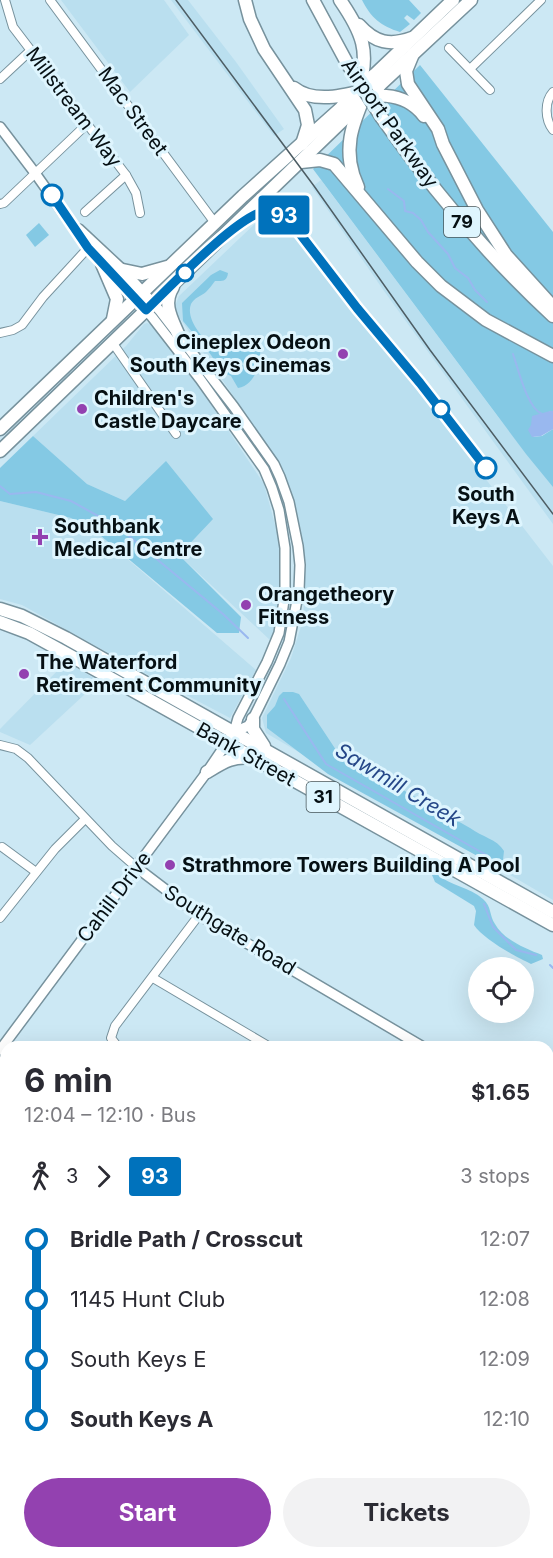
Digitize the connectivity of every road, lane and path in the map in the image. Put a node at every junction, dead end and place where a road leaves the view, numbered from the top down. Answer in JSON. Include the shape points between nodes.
{"nodes":[{"id":1,"x":6,"y":0,"type":"edge"},
{"id":2,"x":50,"y":0,"type":"edge"},
{"id":3,"x":245,"y":0,"type":"edge"},
{"id":4,"x":313,"y":0,"type":"edge"},
{"id":5,"x":340,"y":0,"type":"edge"},
{"id":6,"x":453,"y":0,"type":"edge"},
{"id":7,"x":471,"y":0,"type":"edge"},
{"id":8,"x":541,"y":0,"type":"edge"},
{"id":9,"x":352,"y":18,"type":"junction"},
{"id":10,"x":412,"y":38,"type":"junction"},
{"id":11,"x":449,"y":48,"type":"dead end"},
{"id":12,"x":30,"y":51,"type":"junction"},
{"id":13,"x":413,"y":54,"type":"junction"},
{"id":14,"x":471,"y":68,"type":"junction"},
{"id":15,"x":0,"y":79,"type":"edge"},
{"id":16,"x":286,"y":81,"type":"junction"},
{"id":17,"x":490,"y":90,"type":"dead end"},
{"id":18,"x":553,"y":92,"type":"edge"},
{"id":19,"x":362,"y":96,"type":"junction"},
{"id":20,"x":86,"y":125,"type":"junction"},
{"id":21,"x":0,"y":127,"type":"edge"},
{"id":22,"x":553,"y":130,"type":"edge"},
{"id":23,"x":302,"y":144,"type":"junction"},
{"id":24,"x":443,"y":144,"type":"junction"},
{"id":25,"x":301,"y":162,"type":"junction"},
{"id":26,"x":35,"y":172,"type":"junction"},
{"id":27,"x":126,"y":175,"type":"junction"},
{"id":28,"x":0,"y":204,"type":"edge"},
{"id":29,"x":374,"y":211,"type":"junction"},
{"id":30,"x":85,"y":212,"type":"dead end"},
{"id":31,"x":140,"y":213,"type":"dead end"},
{"id":32,"x":68,"y":218,"type":"junction"},
{"id":33,"x":215,"y":223,"type":"junction"},
{"id":34,"x":88,"y":248,"type":"junction"},
{"id":35,"x":102,"y":264,"type":"junction"},
{"id":36,"x":171,"y":266,"type":"junction"},
{"id":37,"x":123,"y":270,"type":"junction"},
{"id":38,"x":176,"y":282,"type":"junction"},
{"id":39,"x":140,"y":295,"type":"junction"},
{"id":40,"x":149,"y":307,"type":"junction"},
{"id":41,"x":553,"y":307,"type":"edge"},
{"id":42,"x":553,"y":316,"type":"edge"},
{"id":43,"x":112,"y":322,"type":"junction"},
{"id":44,"x":0,"y":333,"type":"edge"},
{"id":45,"x":179,"y":336,"type":"junction"},
{"id":46,"x":112,"y":342,"type":"junction"},
{"id":47,"x":553,"y":356,"type":"edge"},
{"id":48,"x":234,"y":407,"type":"junction"},
{"id":49,"x":224,"y":415,"type":"junction"},
{"id":50,"x":0,"y":429,"type":"edge"},
{"id":51,"x":177,"y":434,"type":"dead end"},
{"id":52,"x":0,"y":451,"type":"edge"},
{"id":53,"x":274,"y":464,"type":"junction"},
{"id":54,"x":264,"y":469,"type":"junction"},
{"id":55,"x":298,"y":546,"type":"junction"},
{"id":56,"x":285,"y":548,"type":"junction"},
{"id":57,"x":3,"y":616,"type":"edge"},
{"id":58,"x":81,"y":654,"type":"junction"},
{"id":59,"x":260,"y":678,"type":"junction"},
{"id":60,"x":271,"y":683,"type":"junction"},
{"id":61,"x":172,"y":696,"type":"junction"},
{"id":62,"x":163,"y":708,"type":"junction"},
{"id":63,"x":253,"y":719,"type":"junction"},
{"id":64,"x":234,"y":732,"type":"junction"},
{"id":65,"x":227,"y":742,"type":"junction"},
{"id":66,"x":0,"y":745,"type":"edge"},
{"id":67,"x":269,"y":751,"type":"junction"},
{"id":68,"x":256,"y":759,"type":"junction"},
{"id":69,"x":207,"y":772,"type":"junction"},
{"id":70,"x":85,"y":819,"type":"junction"},
{"id":71,"x":2,"y":847,"type":"dead end"},
{"id":72,"x":136,"y":867,"type":"junction"},
{"id":73,"x":36,"y":872,"type":"junction"},
{"id":74,"x":499,"y":889,"type":"junction"},
{"id":75,"x":553,"y":912,"type":"edge"},
{"id":76,"x":199,"y":915,"type":"junction"},
{"id":77,"x":0,"y":918,"type":"edge"},
{"id":78,"x":553,"y":925,"type":"edge"},
{"id":79,"x":153,"y":978,"type":"junction"},
{"id":80,"x":7,"y":1041,"type":"edge"},
{"id":81,"x":113,"y":1041,"type":"edge"},
{"id":82,"x":260,"y":1041,"type":"edge"},
{"id":83,"x":413,"y":1041,"type":"edge"}],
"edges":[{"from":1,"to":12,"type":"street","name":"Millstream Way","via":[[13,27]]},
{"from":2,"to":33,"type":"street","name":"Mac Street"},
{"from":3,"to":16,"type":"main road","via":[[259,40]]},
{"from":4,"to":42,"type":"main road","name":"Airport Parkway","number":"79","bridge":true,"via":[[347,63],[413,161],[477,239]]},
{"from":5,"to":9,"type":"main road"},
{"from":6,"to":10,"type":"main road"},
{"from":7,"to":13,"type":"main road"},
{"from":8,"to":14,"type":"street"},
{"from":9,"to":10,"type":"main road","via":[[380,41],[391,43]]},
{"from":9,"to":19,"type":"main road","via":[[365,52]]},
{"from":10,"to":19,"type":"main road"},
{"from":11,"to":14,"type":"street"},
{"from":12,"to":15,"type":"street"},
{"from":12,"to":20,"type":"street","name":"Millstream Way"},
{"from":13,"to":19,"type":"main road"},
{"from":13,"to":24,"type":"main road","via":[[406,80],[438,129]]},
{"from":14,"to":17,"type":"street"},
{"from":16,"to":19,"type":"main road","via":[[309,96]]},
{"from":16,"to":23,"type":"main road","via":[[307,116]]},
{"from":18,"to":22,"type":"street","via":[[547,110]]},
{"from":19,"to":23,"type":"main road"},
{"from":19,"to":24,"type":"main road","via":[[391,96],[412,105]]},
{"from":19,"to":25,"type":"main road"},
{"from":19,"to":29,"type":"main road","via":[[350,136],[349,159],[357,184]]},
{"from":20,"to":26,"type":"street"},
{"from":20,"to":27,"type":"street","name":"Millstream Way"},
{"from":21,"to":26,"type":"street"},
{"from":23,"to":33,"type":"main road"},
{"from":24,"to":41,"type":"main road","via":[[491,234]]},
{"from":25,"to":29,"type":"main road","via":[[320,160],[334,164]]},
{"from":25,"to":38,"type":"main road"},
{"from":26,"to":28,"type":"street"},
{"from":26,"to":32,"type":"street"},
{"from":27,"to":30,"type":"street"},
{"from":27,"to":31,"type":"street","name":"Millstream Way","via":[[136,193]]},
{"from":29,"to":47,"type":"main road","via":[[449,294],[486,320]]},
{"from":32,"to":34,"type":"street"},
{"from":32,"to":37,"type":"street"},
{"from":33,"to":36,"type":"main road"},
{"from":34,"to":35,"type":"street"},
{"from":34,"to":44,"type":"street","via":[[22,325]]},
{"from":35,"to":39,"type":"street"},
{"from":35,"to":43,"type":"main road","via":[[117,299]]},
{"from":36,"to":37,"type":"main road","via":[[142,274]]},
{"from":36,"to":39,"type":"main road"},
{"from":37,"to":39,"type":"street"},
{"from":38,"to":40,"type":"main road"},
{"from":38,"to":45,"type":"main road","via":[[167,305]]},
{"from":39,"to":40,"type":"street"},
{"from":39,"to":43,"type":"main road"},
{"from":40,"to":45,"type":"street"},
{"from":40,"to":46,"type":"main road"},
{"from":40,"to":49,"type":"street"},
{"from":43,"to":50,"type":"main road"},
{"from":45,"to":48,"type":"street"},
{"from":46,"to":51,"type":"street"},
{"from":46,"to":52,"type":"main road"},
{"from":48,"to":49,"type":"street"},
{"from":48,"to":53,"type":"street"},
{"from":49,"to":54,"type":"street"},
{"from":53,"to":54,"type":"street"},
{"from":53,"to":55,"type":"street","via":[[289,502]]},
{"from":54,"to":56,"type":"street","via":[[279,510]]},
{"from":55,"to":56,"type":"street"},
{"from":55,"to":60,"type":"street","via":[[299,590],[293,630]]},
{"from":56,"to":59,"type":"street","via":[[285,594],[279,633]]},
{"from":57,"to":58,"type":"main road","name":"Bank Street","number":"31","via":[[22,616]]},
{"from":58,"to":61,"type":"main road","name":"Bank Street","number":"31"},
{"from":58,"to":62,"type":"main road","name":"Bank Street","number":"31"},
{"from":59,"to":60,"type":"street"},
{"from":59,"to":64,"type":"street","via":[[237,718]]},
{"from":60,"to":63,"type":"street"},
{"from":61,"to":62,"type":"main road"},
{"from":61,"to":64,"type":"main road","name":"Bank Street","number":"31"},
{"from":62,"to":65,"type":"main road","name":"Bank Street","number":"31"},
{"from":63,"to":64,"type":"street"},
{"from":63,"to":67,"type":"main road","via":[[256,735]]},
{"from":64,"to":65,"type":"street","name":"Cahill Drive"},
{"from":64,"to":67,"type":"main road","name":"Bank Street","number":"31"},
{"from":65,"to":68,"type":"main road","name":"Bank Street","number":"31"},
{"from":65,"to":69,"type":"street","name":"Cahill Drive"},
{"from":66,"to":70,"type":"street","name":"Southgate Road","via":[[16,749],[28,758]]},
{"from":67,"to":74,"type":"main road","name":"Bank Street","number":"31"},
{"from":68,"to":69,"type":"main road","via":[[230,758]]},
{"from":68,"to":74,"type":"main road","name":"Bank Street","number":"31"},
{"from":69,"to":72,"type":"street","name":"Cahill Drive"},
{"from":70,"to":72,"type":"street","name":"Southgate Road"},
{"from":70,"to":73,"type":"street"},
{"from":71,"to":73,"type":"street"},
{"from":72,"to":76,"type":"street","name":"Southgate Road"},
{"from":72,"to":80,"type":"street","name":"Cahill Drive"},
{"from":73,"to":77,"type":"street"},
{"from":74,"to":75,"type":"main road","name":"Bank Street","number":"31"},
{"from":74,"to":78,"type":"main road","name":"Bank Street","number":"31"},
{"from":76,"to":79,"type":"street"},
{"from":76,"to":83,"type":"street","name":"Southgate Road"},
{"from":79,"to":81,"type":"street","via":[[115,1026]]},
{"from":79,"to":82,"type":"street"}]}
